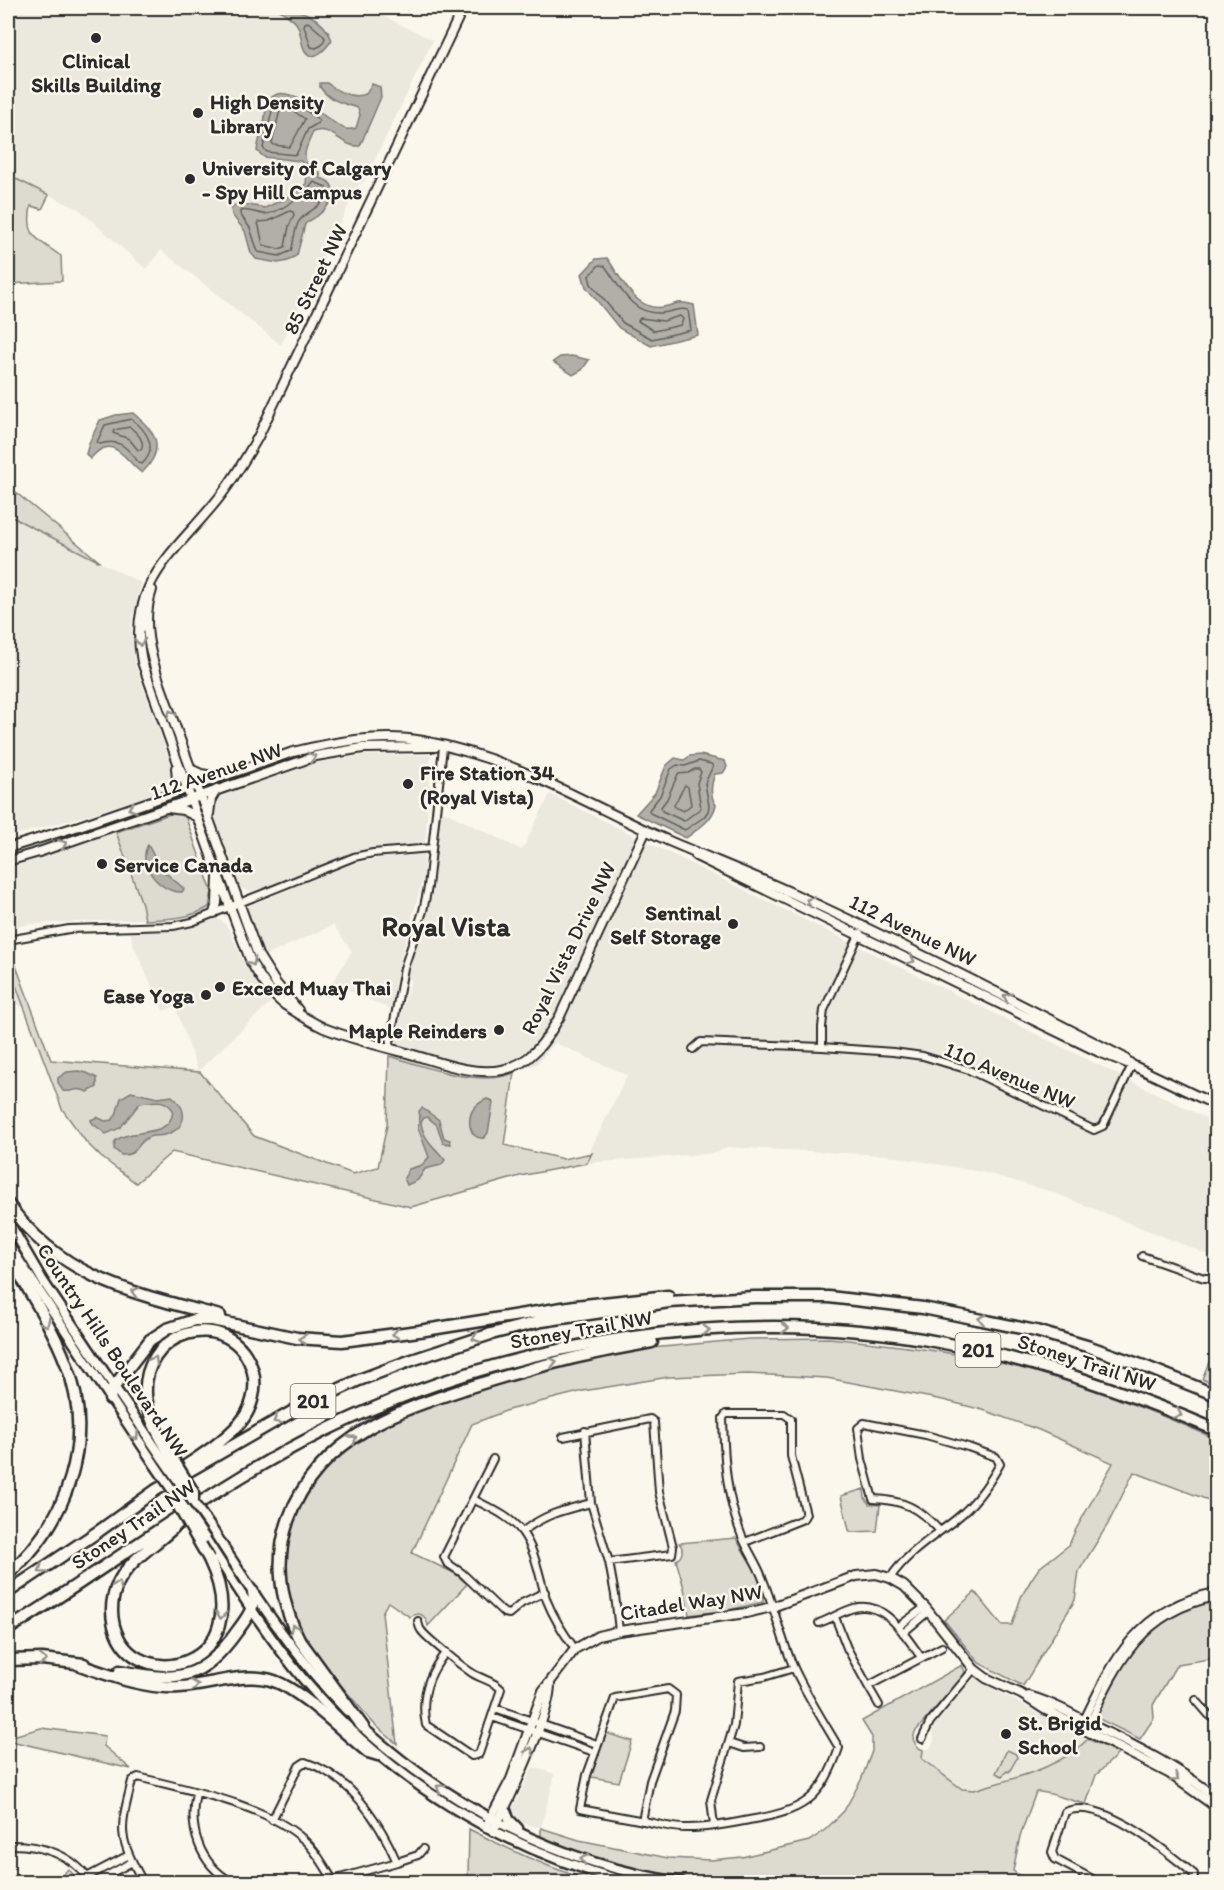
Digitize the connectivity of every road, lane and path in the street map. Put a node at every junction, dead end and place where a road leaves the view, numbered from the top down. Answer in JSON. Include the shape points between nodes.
{"nodes":[{"id":1,"x":463,"y":8,"type":"edge"},
{"id":2,"x":174,"y":551,"type":"junction"},
{"id":3,"x":443,"y":747,"type":"junction"},
{"id":4,"x":178,"y":764,"type":"junction"},
{"id":5,"x":190,"y":769,"type":"junction"},
{"id":6,"x":220,"y":777,"type":"junction"},
{"id":7,"x":197,"y":785,"type":"junction"},
{"id":8,"x":187,"y":789,"type":"junction"},
{"id":9,"x":217,"y":789,"type":"junction"},
{"id":10,"x":169,"y":795,"type":"junction"},
{"id":11,"x":200,"y":795,"type":"junction"},
{"id":12,"x":191,"y":798,"type":"junction"},
{"id":13,"x":164,"y":808,"type":"junction"},
{"id":14,"x":197,"y":817,"type":"junction"},
{"id":15,"x":209,"y":819,"type":"junction"},
{"id":16,"x":646,"y":830,"type":"junction"},
{"id":17,"x":670,"y":841,"type":"junction"},
{"id":18,"x":8,"y":848,"type":"edge"},
{"id":19,"x":432,"y":848,"type":"junction"},
{"id":20,"x":8,"y":861,"type":"edge"},
{"id":21,"x":218,"y":875,"type":"junction"},
{"id":22,"x":239,"y":904,"type":"junction"},
{"id":23,"x":230,"y":908,"type":"junction"},
{"id":24,"x":214,"y":913,"type":"junction"},
{"id":25,"x":863,"y":926,"type":"junction"},
{"id":26,"x":859,"y":935,"type":"junction"},
{"id":27,"x":8,"y":940,"type":"edge"},
{"id":28,"x":301,"y":1014,"type":"junction"},
{"id":29,"x":822,"y":1047,"type":"junction"},
{"id":30,"x":389,"y":1048,"type":"junction"},
{"id":31,"x":693,"y":1049,"type":"dead end"},
{"id":32,"x":1132,"y":1065,"type":"junction"},
{"id":33,"x":1216,"y":1105,"type":"edge"},
{"id":34,"x":8,"y":1204,"type":"edge"},
{"id":35,"x":8,"y":1221,"type":"edge"},
{"id":36,"x":8,"y":1244,"type":"edge"},
{"id":37,"x":8,"y":1254,"type":"edge"},
{"id":38,"x":1142,"y":1256,"type":"dead end"},
{"id":39,"x":1216,"y":1272,"type":"edge"},
{"id":40,"x":830,"y":1297,"type":"junction"},
{"id":41,"x":251,"y":1328,"type":"junction"},
{"id":42,"x":685,"y":1332,"type":"junction"},
{"id":43,"x":114,"y":1386,"type":"junction"},
{"id":44,"x":1216,"y":1395,"type":"edge"},
{"id":45,"x":110,"y":1399,"type":"junction"},
{"id":46,"x":1216,"y":1430,"type":"edge"},
{"id":47,"x":585,"y":1431,"type":"junction"},
{"id":48,"x":563,"y":1437,"type":"dead end"},
{"id":49,"x":166,"y":1456,"type":"junction"},
{"id":50,"x":493,"y":1459,"type":"dead end"},
{"id":51,"x":156,"y":1490,"type":"junction"},
{"id":52,"x":178,"y":1498,"type":"junction"},
{"id":53,"x":473,"y":1499,"type":"junction"},
{"id":54,"x":193,"y":1503,"type":"junction"},
{"id":55,"x":591,"y":1503,"type":"junction"},
{"id":56,"x":940,"y":1531,"type":"junction"},
{"id":57,"x":522,"y":1533,"type":"junction"},
{"id":58,"x":745,"y":1542,"type":"junction"},
{"id":59,"x":609,"y":1562,"type":"junction"},
{"id":60,"x":8,"y":1574,"type":"edge"},
{"id":61,"x":890,"y":1578,"type":"junction"},
{"id":62,"x":8,"y":1592,"type":"edge"},
{"id":63,"x":253,"y":1592,"type":"junction"},
{"id":64,"x":545,"y":1592,"type":"junction"},
{"id":65,"x":1216,"y":1592,"type":"edge"},
{"id":66,"x":1216,"y":1597,"type":"edge"},
{"id":67,"x":772,"y":1607,"type":"junction"},
{"id":68,"x":252,"y":1609,"type":"junction"},
{"id":69,"x":926,"y":1610,"type":"junction"},
{"id":70,"x":835,"y":1617,"type":"junction"},
{"id":71,"x":418,"y":1621,"type":"dead end"},
{"id":72,"x":819,"y":1623,"type":"dead end"},
{"id":73,"x":8,"y":1629,"type":"edge"},
{"id":74,"x":900,"y":1630,"type":"junction"},
{"id":75,"x":619,"y":1631,"type":"junction"},
{"id":76,"x":942,"y":1647,"type":"dead end"},
{"id":77,"x":575,"y":1649,"type":"junction"},
{"id":78,"x":446,"y":1652,"type":"junction"},
{"id":79,"x":921,"y":1658,"type":"junction"},
{"id":80,"x":8,"y":1660,"type":"edge"},
{"id":81,"x":77,"y":1664,"type":"junction"},
{"id":82,"x":794,"y":1668,"type":"junction"},
{"id":83,"x":974,"y":1669,"type":"junction"},
{"id":84,"x":550,"y":1681,"type":"junction"},
{"id":85,"x":868,"y":1686,"type":"junction"},
{"id":86,"x":1196,"y":1700,"type":"dead end"},
{"id":87,"x":879,"y":1705,"type":"dead end"},
{"id":88,"x":495,"y":1708,"type":"junction"},
{"id":89,"x":492,"y":1717,"type":"junction"},
{"id":90,"x":1216,"y":1718,"type":"edge"},
{"id":91,"x":540,"y":1724,"type":"junction"},
{"id":92,"x":530,"y":1725,"type":"junction"},
{"id":93,"x":1085,"y":1725,"type":"junction"},
{"id":94,"x":363,"y":1727,"type":"junction"},
{"id":95,"x":537,"y":1732,"type":"junction"},
{"id":96,"x":922,"y":1739,"type":"dead end"},
{"id":97,"x":729,"y":1743,"type":"junction"},
{"id":98,"x":597,"y":1744,"type":"junction"},
{"id":99,"x":760,"y":1747,"type":"dead end"},
{"id":100,"x":594,"y":1752,"type":"junction"},
{"id":101,"x":378,"y":1755,"type":"junction"},
{"id":102,"x":196,"y":1793,"type":"junction"},
{"id":103,"x":1212,"y":1798,"type":"edge"},
{"id":104,"x":1216,"y":1807,"type":"edge"},
{"id":105,"x":505,"y":1808,"type":"junction"},
{"id":106,"x":272,"y":1820,"type":"junction"},
{"id":107,"x":494,"y":1820,"type":"junction"},
{"id":108,"x":642,"y":1821,"type":"junction"},
{"id":109,"x":714,"y":1826,"type":"junction"},
{"id":110,"x":489,"y":1829,"type":"junction"},
{"id":111,"x":530,"y":1838,"type":"junction"},
{"id":112,"x":8,"y":1845,"type":"edge"},
{"id":113,"x":423,"y":1849,"type":"dead end"},
{"id":114,"x":129,"y":1855,"type":"junction"},
{"id":115,"x":132,"y":1862,"type":"junction"},
{"id":116,"x":397,"y":1862,"type":"junction"},
{"id":117,"x":88,"y":1880,"type":"edge"},
{"id":118,"x":332,"y":1881,"type":"edge"},
{"id":119,"x":95,"y":1882,"type":"edge"},
{"id":120,"x":143,"y":1882,"type":"edge"},
{"id":121,"x":232,"y":1882,"type":"edge"},
{"id":122,"x":627,"y":1882,"type":"edge"},
{"id":123,"x":681,"y":1882,"type":"edge"},
{"id":124,"x":1098,"y":1882,"type":"edge"},
{"id":125,"x":1193,"y":1882,"type":"edge"}],
"edges":[{"from":1,"to":2,"type":"street","name":"85 Street NW","via":[[258,437],[220,497]]},
{"from":2,"to":4,"type":"street","name":"85 Street NW","one_way":true,"via":[[148,586],[139,637],[142,662]]},
{"from":5,"to":2,"type":"street","name":"85 Street NW","one_way":true,"via":[[148,639],[150,594]]},
{"from":3,"to":6,"type":"street","name":"112 Avenue NW","via":[[403,739],[338,742],[293,752]]},
{"from":9,"to":3,"type":"street","name":"112 Avenue NW","one_way":true,"via":[[329,753],[363,748]]},
{"from":3,"to":16,"type":"street","name":"112 Avenue NW","via":[[507,764]]},
{"from":3,"to":19,"type":"street"},
{"from":4,"to":8,"type":"street","name":"85 Street NW"},
{"from":4,"to":10,"type":"street","via":[[177,780]]},
{"from":5,"to":6,"type":"street"},
{"from":5,"to":7,"type":"street","name":"85 Street NW"},
{"from":6,"to":7,"type":"street","name":"112 Avenue NW"},
{"from":7,"to":8,"type":"street","name":"112 Avenue NW"},
{"from":7,"to":11,"type":"street","name":"Royal Vista Drive NW"},
{"from":8,"to":10,"type":"street","name":"112 Avenue NW"},
{"from":8,"to":12,"type":"street","name":"Royal Vista Drive NW"},
{"from":9,"to":11,"type":"street","name":"112 Avenue NW"},
{"from":9,"to":15,"type":"street","via":[[211,798]]},
{"from":10,"to":18,"type":"street","name":"112 Avenue NW","one_way":true},
{"from":11,"to":12,"type":"street","name":"112 Avenue NW"},
{"from":11,"to":15,"type":"street","name":"Royal Vista Drive NW"},
{"from":12,"to":13,"type":"street","name":"112 Avenue NW"},
{"from":12,"to":14,"type":"street","name":"Royal Vista Drive NW"},
{"from":13,"to":14,"type":"street","via":[[180,809]]},
{"from":20,"to":13,"type":"street","name":"112 Avenue NW","one_way":true},
{"from":14,"to":21,"type":"street","name":"Royal Vista Drive NW"},
{"from":15,"to":22,"type":"street","name":"Royal Vista Drive NW"},
{"from":16,"to":17,"type":"street","name":"112 Avenue NW"},
{"from":16,"to":30,"type":"street","name":"Royal Vista Drive NW","via":[[560,1016],[535,1053],[510,1067],[483,1071]]},
{"from":25,"to":17,"type":"street","name":"112 Avenue NW","one_way":true},
{"from":17,"to":26,"type":"street","name":"112 Avenue NW"},
{"from":19,"to":22,"type":"street","via":[[354,857]]},
{"from":19,"to":30,"type":"street","via":[[424,906],[404,969]]},
{"from":21,"to":23,"type":"street","name":"Royal Vista Drive NW"},
{"from":21,"to":24,"type":"street"},
{"from":22,"to":23,"type":"street"},
{"from":22,"to":28,"type":"street","name":"Royal Vista Drive NW","via":[[264,964]]},
{"from":23,"to":24,"type":"street"},
{"from":23,"to":28,"type":"street","name":"Royal Vista Drive NW","one_way":true,"via":[[258,974],[282,1003]]},
{"from":24,"to":27,"type":"street","via":[[173,926],[77,928]]},
{"from":25,"to":26,"type":"street"},
{"from":32,"to":25,"type":"street","name":"112 Avenue NW","one_way":true},
{"from":26,"to":29,"type":"street","via":[[824,1010]]},
{"from":26,"to":32,"type":"street","name":"112 Avenue NW","one_way":true},
{"from":28,"to":30,"type":"street","name":"Royal Vista Drive NW","via":[[322,1027]]},
{"from":29,"to":31,"type":"street","name":"110 Avenue NW","via":[[700,1042]]},
{"from":29,"to":32,"type":"street","name":"110 Avenue NW","via":[[905,1053],[953,1064],[1094,1130],[1103,1126]]},
{"from":32,"to":33,"type":"street","name":"112 Avenue NW"},
{"from":41,"to":34,"type":"highway","one_way":true,"via":[[112,1285],[83,1272],[42,1243]]},
{"from":35,"to":43,"type":"main road","name":"Country Hills Boulevard NW"},
{"from":36,"to":45,"type":"main road","name":"Country Hills Boulevard NW"},
{"from":37,"to":60,"type":"highway","one_way":true,"via":[[66,1364],[77,1412],[74,1462],[56,1515]]},
{"from":38,"to":39,"type":"street","via":[[1204,1278],[1212,1278]]},
{"from":40,"to":41,"type":"highway","one_way":true,"via":[[754,1292],[672,1295],[342,1341],[297,1338]]},
{"from":44,"to":40,"type":"highway","name":"Stoney Trail NW","number":"201","one_way":true,"via":[[1141,1365],[1036,1331],[923,1308]]},
{"from":40,"to":51,"type":"highway","name":"Stoney Trail NW","number":"201","one_way":true,"via":[[669,1302],[491,1334],[359,1380],[295,1410]]},
{"from":41,"to":43,"type":"highway","via":[[204,1320],[167,1329],[150,1340]]},
{"from":42,"to":46,"type":"highway","name":"Stoney Trail NW","number":"201","one_way":true,"via":[[794,1328],[942,1342],[1115,1388]]},
{"from":42,"to":54,"type":"highway","name":"Stoney Trail NW","number":"201","via":[[568,1348],[431,1386],[322,1431]]},
{"from":94,"to":42,"type":"highway","one_way":true,"via":[[299,1639],[282,1592],[283,1536],[296,1500],[310,1479],[357,1435],[421,1404],[545,1364],[674,1338]]},
{"from":43,"to":45,"type":"highway"},
{"from":43,"to":49,"type":"main road","name":"Country Hills Boulevard NW"},
{"from":45,"to":52,"type":"main road","name":"Country Hills Boulevard NW","one_way":true,"bridge":true},
{"from":47,"to":48,"type":"street"},
{"from":47,"to":55,"type":"street"},
{"from":47,"to":59,"type":"street","via":[[650,1419],[654,1422],[658,1491],[674,1547],[672,1554]]},
{"from":49,"to":51,"type":"highway","one_way":true,"via":[[148,1408],[146,1382],[151,1365],[165,1345],[183,1335],[210,1332],[226,1337],[241,1348],[251,1365],[255,1387],[248,1410],[225,1437],[161,1482]]},
{"from":49,"to":54,"type":"highway","bridge":true,"via":[[193,1492]]},
{"from":50,"to":53,"type":"street"},
{"from":51,"to":62,"type":"highway","name":"Stoney Trail NW","number":"201","one_way":true},
{"from":52,"to":54,"type":"highway","one_way":true,"bridge":true,"via":[[179,1506],[209,1559],[218,1583],[222,1608],[219,1626],[213,1642],[192,1659],[177,1664],[150,1662],[133,1654],[118,1636],[111,1610],[116,1588],[130,1566],[177,1525]]},
{"from":52,"to":68,"type":"main road","name":"Country Hills Boulevard NW","bridge":true},
{"from":53,"to":57,"type":"street","via":[[500,1512]]},
{"from":53,"to":64,"type":"street","via":[[444,1557],[447,1563],[504,1613],[509,1614]]},
{"from":54,"to":63,"type":"main road","bridge":true},
{"from":54,"to":73,"type":"highway","name":"Stoney Trail NW","number":"201"},
{"from":55,"to":57,"type":"street","via":[[549,1515]]},
{"from":55,"to":59,"type":"street"},
{"from":56,"to":56,"type":"street","via":[[910,1505],[873,1498],[858,1428],[864,1423],[926,1435],[996,1457],[1000,1464],[989,1484],[970,1507]]},
{"from":56,"to":61,"type":"street","via":[[913,1551]]},
{"from":57,"to":64,"type":"street","via":[[535,1557]]},
{"from":58,"to":58,"type":"street","via":[[728,1488],[723,1418],[726,1414],[784,1414],[791,1419],[794,1472],[806,1514],[803,1519]]},
{"from":58,"to":67,"type":"street"},
{"from":59,"to":75,"type":"street"},
{"from":61,"to":67,"type":"street","name":"Citadel Way NW","via":[[876,1574],[856,1576]]},
{"from":61,"to":69,"type":"street","via":[[904,1586]]},
{"from":63,"to":68,"type":"highway"},
{"from":63,"to":94,"type":"main road","via":[[306,1666]]},
{"from":64,"to":77,"type":"street","via":[[556,1620]]},
{"from":65,"to":93,"type":"street","via":[[1169,1609],[1134,1635],[1109,1669]]},
{"from":66,"to":93,"type":"street","via":[[1176,1611],[1137,1640],[1113,1673]]},
{"from":67,"to":75,"type":"street","name":"Citadel Way NW"},
{"from":67,"to":82,"type":"street"},
{"from":68,"to":81,"type":"highway","via":[[223,1650],[208,1665],[190,1674],[161,1678]]},
{"from":68,"to":101,"type":"main road","name":"Country Hills Boulevard NW","via":[[309,1686]]},
{"from":69,"to":74,"type":"street"},
{"from":69,"to":83,"type":"street"},
{"from":70,"to":72,"type":"street"},
{"from":70,"to":74,"type":"street","via":[[866,1607],[884,1612]]},
{"from":70,"to":85,"type":"street"},
{"from":71,"to":78,"type":"street","via":[[420,1630]]},
{"from":74,"to":79,"type":"street"},
{"from":75,"to":77,"type":"street","name":"Citadel Way NW","via":[[598,1636]]},
{"from":76,"to":79,"type":"street"},
{"from":77,"to":84,"type":"street","name":"Citadel Way NW"},
{"from":78,"to":88,"type":"street","via":[[472,1674],[501,1689]]},
{"from":78,"to":89,"type":"street","via":[[428,1681],[424,1696],[426,1725],[472,1756],[479,1754]]},
{"from":79,"to":85,"type":"street"},
{"from":80,"to":81,"type":"highway","one_way":true},
{"from":81,"to":101,"type":"highway","one_way":true,"via":[[169,1688],[246,1678],[272,1680],[302,1697],[368,1752]]},
{"from":82,"to":97,"type":"street","via":[[738,1681]]},
{"from":82,"to":109,"type":"street","via":[[839,1749],[831,1772],[822,1787],[794,1810]]},
{"from":83,"to":93,"type":"street","via":[[1044,1709]]},
{"from":83,"to":96,"type":"street","via":[[930,1722]]},
{"from":84,"to":91,"type":"street","name":"Citadel Way NW","via":[[550,1695]]},
{"from":84,"to":92,"type":"street","name":"Citadel Way NW"},
{"from":85,"to":87,"type":"street"},
{"from":86,"to":90,"type":"street"},
{"from":88,"to":89,"type":"street"},
{"from":88,"to":92,"type":"street"},
{"from":89,"to":92,"type":"street"},
{"from":91,"to":92,"type":"street"},
{"from":91,"to":95,"type":"street","name":"Citadel Way NW"},
{"from":91,"to":98,"type":"street"},
{"from":92,"to":95,"type":"street"},
{"from":92,"to":107,"type":"street","name":"Citadel Way NW"},
{"from":93,"to":103,"type":"street","via":[[1178,1768]]},
{"from":107,"to":94,"type":"main road","one_way":true,"via":[[414,1771]]},
{"from":95,"to":100,"type":"street"},
{"from":105,"to":95,"type":"street","name":"Citadel Way NW","one_way":true},
{"from":97,"to":99,"type":"street","via":[[744,1749]]},
{"from":97,"to":109,"type":"street","via":[[711,1800]]},
{"from":98,"to":100,"type":"street"},
{"from":98,"to":108,"type":"street","via":[[615,1698],[668,1689],[676,1695],[675,1711],[650,1781]]},
{"from":100,"to":108,"type":"street","via":[[580,1809]]},
{"from":101,"to":110,"type":"main road","name":"Country Hills Boulevard NW","via":[[429,1793]]},
{"from":102,"to":106,"type":"street","via":[[230,1801]]},
{"from":102,"to":114,"type":"street","via":[[138,1777],[132,1781],[122,1819]]},
{"from":102,"to":121,"type":"street","via":[[192,1809],[197,1840],[213,1870]]},
{"from":103,"to":104,"type":"street"},
{"from":105,"to":107,"type":"street","name":"Citadel Way NW"},
{"from":105,"to":111,"type":"main road","via":[[509,1819]]},
{"from":106,"to":116,"type":"street","via":[[299,1766],[309,1763],[336,1779],[363,1804],[381,1828]]},
{"from":106,"to":118,"type":"street","via":[[304,1839]]},
{"from":107,"to":110,"type":"street","name":"Citadel Way NW"},
{"from":107,"to":111,"type":"main road"},
{"from":108,"to":109,"type":"street","via":[[688,1828]]},
{"from":110,"to":122,"type":"main road","name":"Country Hills Boulevard NW","via":[[559,1861]]},
{"from":123,"to":111,"type":"main road","one_way":true,"via":[[605,1866]]},
{"from":112,"to":117,"type":"street","via":[[49,1850],[65,1858]]},
{"from":113,"to":116,"type":"street","via":[[418,1855]]},
{"from":114,"to":115,"type":"street"},
{"from":114,"to":117,"type":"street"},
{"from":115,"to":119,"type":"street"},
{"from":115,"to":120,"type":"street"},
{"from":116,"to":118,"type":"street"},
{"from":124,"to":125,"type":"street","via":[[1055,1859],[1052,1852],[1065,1812],[1072,1809],[1102,1813],[1124,1823],[1194,1874]]}]}
